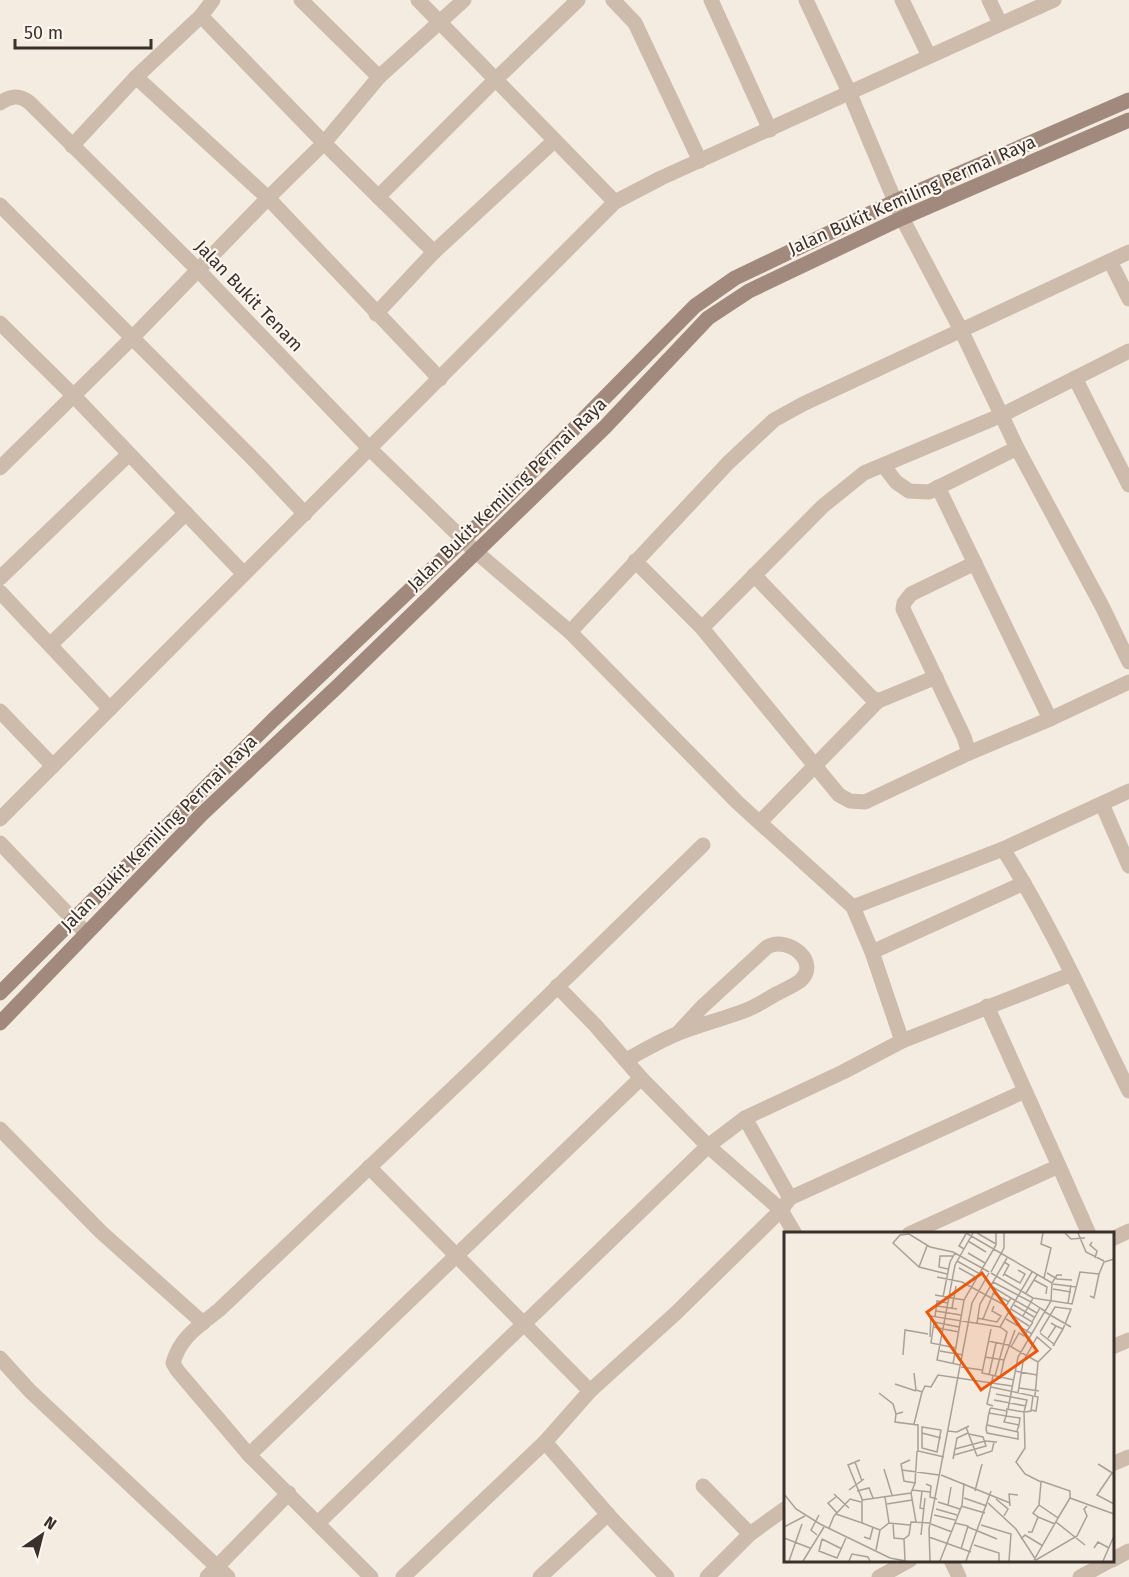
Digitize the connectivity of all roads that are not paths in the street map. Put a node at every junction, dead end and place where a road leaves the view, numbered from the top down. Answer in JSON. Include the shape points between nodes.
{"nodes":[{"id":1,"x":213,"y":0,"type":"edge"},
{"id":2,"x":301,"y":0,"type":"edge"},
{"id":3,"x":418,"y":0,"type":"edge"},
{"id":4,"x":464,"y":0,"type":"edge"},
{"id":5,"x":578,"y":0,"type":"edge"},
{"id":6,"x":613,"y":0,"type":"edge"},
{"id":7,"x":711,"y":0,"type":"edge"},
{"id":8,"x":806,"y":0,"type":"edge"},
{"id":9,"x":902,"y":0,"type":"edge"},
{"id":10,"x":989,"y":0,"type":"edge"},
{"id":11,"x":1054,"y":0,"type":"edge"},
{"id":12,"x":201,"y":16,"type":"junction"},
{"id":13,"x":440,"y":23,"type":"junction"},
{"id":14,"x":1000,"y":23,"type":"junction"},
{"id":15,"x":929,"y":56,"type":"junction"},
{"id":16,"x":136,"y":77,"type":"junction"},
{"id":17,"x":379,"y":77,"type":"junction"},
{"id":18,"x":495,"y":80,"type":"junction"},
{"id":19,"x":850,"y":94,"type":"junction"},
{"id":20,"x":1129,"y":100,"type":"edge"},
{"id":21,"x":0,"y":103,"type":"edge"},
{"id":22,"x":1129,"y":120,"type":"edge"},
{"id":23,"x":770,"y":130,"type":"junction"},
{"id":24,"x":554,"y":141,"type":"junction"},
{"id":25,"x":324,"y":143,"type":"junction"},
{"id":26,"x":72,"y":146,"type":"junction"},
{"id":27,"x":700,"y":161,"type":"junction"},
{"id":28,"x":378,"y":197,"type":"junction"},
{"id":29,"x":268,"y":198,"type":"junction"},
{"id":30,"x":896,"y":201,"type":"junction"},
{"id":31,"x":615,"y":202,"type":"junction"},
{"id":32,"x":1,"y":210,"type":"edge"},
{"id":33,"x":902,"y":218,"type":"junction"},
{"id":34,"x":434,"y":252,"type":"junction"},
{"id":35,"x":1129,"y":252,"type":"edge"},
{"id":36,"x":1110,"y":261,"type":"junction"},
{"id":37,"x":198,"y":270,"type":"junction"},
{"id":38,"x":1129,"y":299,"type":"edge"},
{"id":39,"x":376,"y":314,"type":"junction"},
{"id":40,"x":0,"y":323,"type":"edge"},
{"id":41,"x":961,"y":330,"type":"junction"},
{"id":42,"x":131,"y":339,"type":"junction"},
{"id":43,"x":1129,"y":351,"type":"edge"},
{"id":44,"x":1075,"y":378,"type":"junction"},
{"id":45,"x":440,"y":379,"type":"junction"},
{"id":46,"x":73,"y":395,"type":"junction"},
{"id":47,"x":1002,"y":415,"type":"junction"},
{"id":48,"x":1017,"y":448,"type":"junction"},
{"id":49,"x":370,"y":449,"type":"junction"},
{"id":50,"x":129,"y":454,"type":"junction"},
{"id":51,"x":883,"y":465,"type":"junction"},
{"id":52,"x":0,"y":468,"type":"edge"},
{"id":53,"x":1129,"y":485,"type":"edge"},
{"id":54,"x":938,"y":487,"type":"junction"},
{"id":55,"x":186,"y":513,"type":"junction"},
{"id":56,"x":305,"y":514,"type":"junction"},
{"id":57,"x":463,"y":539,"type":"junction"},
{"id":58,"x":475,"y":551,"type":"junction"},
{"id":59,"x":635,"y":561,"type":"junction"},
{"id":60,"x":975,"y":563,"type":"junction"},
{"id":61,"x":244,"y":574,"type":"junction"},
{"id":62,"x":754,"y":575,"type":"junction"},
{"id":63,"x":0,"y":578,"type":"edge"},
{"id":64,"x":0,"y":592,"type":"edge"},
{"id":65,"x":702,"y":628,"type":"junction"},
{"id":66,"x":570,"y":632,"type":"junction"},
{"id":67,"x":50,"y":645,"type":"junction"},
{"id":68,"x":1129,"y":662,"type":"edge"},
{"id":69,"x":936,"y":677,"type":"junction"},
{"id":70,"x":1129,"y":681,"type":"edge"},
{"id":71,"x":878,"y":701,"type":"junction"},
{"id":72,"x":110,"y":709,"type":"junction"},
{"id":73,"x":0,"y":711,"type":"edge"},
{"id":74,"x":1050,"y":718,"type":"junction"},
{"id":75,"x":969,"y":753,"type":"junction"},
{"id":76,"x":53,"y":766,"type":"junction"},
{"id":77,"x":814,"y":766,"type":"junction"},
{"id":78,"x":1129,"y":791,"type":"edge"},
{"id":79,"x":1102,"y":804,"type":"junction"},
{"id":80,"x":0,"y":819,"type":"edge"},
{"id":81,"x":760,"y":822,"type":"junction"},
{"id":82,"x":0,"y":843,"type":"edge"},
{"id":83,"x":703,"y":845,"type":"dead end"},
{"id":84,"x":1002,"y":849,"type":"junction"},
{"id":85,"x":1129,"y":866,"type":"edge"},
{"id":86,"x":1024,"y":883,"type":"junction"},
{"id":87,"x":853,"y":907,"type":"junction"},
{"id":88,"x":74,"y":920,"type":"junction"},
{"id":89,"x":86,"y":933,"type":"junction"},
{"id":90,"x":872,"y":952,"type":"junction"},
{"id":91,"x":1072,"y":974,"type":"junction"},
{"id":92,"x":557,"y":986,"type":"junction"},
{"id":93,"x":0,"y":993,"type":"edge"},
{"id":94,"x":987,"y":1006,"type":"junction"},
{"id":95,"x":0,"y":1023,"type":"edge"},
{"id":96,"x":676,"y":1034,"type":"junction"},
{"id":97,"x":902,"y":1041,"type":"junction"},
{"id":98,"x":626,"y":1060,"type":"junction"},
{"id":99,"x":641,"y":1078,"type":"junction"},
{"id":100,"x":1025,"y":1091,"type":"junction"},
{"id":101,"x":1129,"y":1091,"type":"edge"},
{"id":102,"x":745,"y":1118,"type":"junction"},
{"id":103,"x":0,"y":1129,"type":"edge"},
{"id":104,"x":708,"y":1146,"type":"junction"},
{"id":105,"x":1059,"y":1166,"type":"junction"},
{"id":106,"x":369,"y":1167,"type":"junction"},
{"id":107,"x":785,"y":1204,"type":"junction"},
{"id":108,"x":1129,"y":1231,"type":"edge"},
{"id":109,"x":795,"y":1232,"type":"edge"},
{"id":110,"x":911,"y":1232,"type":"edge"},
{"id":111,"x":1089,"y":1232,"type":"edge"},
{"id":112,"x":1114,"y":1238,"type":"edge"},
{"id":113,"x":456,"y":1256,"type":"junction"},
{"id":114,"x":203,"y":1323,"type":"junction"},
{"id":115,"x":525,"y":1324,"type":"junction"},
{"id":116,"x":1129,"y":1340,"type":"edge"},
{"id":117,"x":1114,"y":1347,"type":"edge"},
{"id":118,"x":0,"y":1358,"type":"edge"},
{"id":119,"x":590,"y":1391,"type":"junction"},
{"id":120,"x":545,"y":1442,"type":"junction"},
{"id":121,"x":249,"y":1455,"type":"junction"},
{"id":122,"x":1129,"y":1457,"type":"edge"},
{"id":123,"x":1114,"y":1464,"type":"edge"},
{"id":124,"x":702,"y":1486,"type":"dead end"},
{"id":125,"x":289,"y":1493,"type":"junction"},
{"id":126,"x":784,"y":1509,"type":"edge"},
{"id":127,"x":608,"y":1514,"type":"junction"},
{"id":128,"x":318,"y":1523,"type":"junction"},
{"id":129,"x":750,"y":1534,"type":"junction"},
{"id":130,"x":1129,"y":1551,"type":"edge"},
{"id":131,"x":1114,"y":1559,"type":"edge"},
{"id":132,"x":906,"y":1562,"type":"edge"},
{"id":133,"x":952,"y":1562,"type":"edge"},
{"id":134,"x":1108,"y":1562,"type":"edge"},
{"id":135,"x":218,"y":1573,"type":"edge"},
{"id":136,"x":371,"y":1577,"type":"edge"},
{"id":137,"x":403,"y":1577,"type":"edge"},
{"id":138,"x":540,"y":1577,"type":"edge"},
{"id":139,"x":667,"y":1577,"type":"edge"},
{"id":140,"x":707,"y":1577,"type":"edge"},
{"id":141,"x":879,"y":1577,"type":"edge"},
{"id":142,"x":958,"y":1577,"type":"edge"},
{"id":143,"x":1080,"y":1577,"type":"edge"}],
"edges":[{"from":1,"to":12,"type":"street"},
{"from":2,"to":17,"type":"street"},
{"from":3,"to":13,"type":"street"},
{"from":4,"to":13,"type":"street"},
{"from":5,"to":18,"type":"street"},
{"from":6,"to":27,"type":"street","via":[[635,24]]},
{"from":7,"to":23,"type":"street"},
{"from":8,"to":19,"type":"street"},
{"from":9,"to":15,"type":"street"},
{"from":10,"to":14,"type":"street"},
{"from":11,"to":14,"type":"street"},
{"from":12,"to":16,"type":"street"},
{"from":12,"to":25,"type":"street"},
{"from":13,"to":17,"type":"street"},
{"from":13,"to":18,"type":"street"},
{"from":14,"to":15,"type":"street"},
{"from":15,"to":19,"type":"street"},
{"from":16,"to":26,"type":"street"},
{"from":16,"to":29,"type":"street"},
{"from":17,"to":25,"type":"street"},
{"from":18,"to":24,"type":"street"},
{"from":18,"to":28,"type":"street"},
{"from":19,"to":23,"type":"street"},
{"from":19,"to":30,"type":"street"},
{"from":20,"to":30,"type":"street","name":"Jalan Bukit Kemiling Permai Raya"},
{"from":21,"to":26,"type":"street","name":"Jalan Bukit Tenam","via":[[12,96],[25,98]]},
{"from":22,"to":33,"type":"street","name":"Jalan Bukit Kemiling Permai Raya"},
{"from":23,"to":27,"type":"street"},
{"from":24,"to":31,"type":"street"},
{"from":24,"to":34,"type":"street"},
{"from":25,"to":28,"type":"street"},
{"from":25,"to":29,"type":"street"},
{"from":26,"to":37,"type":"street","name":"Jalan Bukit Tenam"},
{"from":27,"to":31,"type":"street"},
{"from":28,"to":34,"type":"street"},
{"from":29,"to":37,"type":"street"},
{"from":29,"to":39,"type":"street"},
{"from":30,"to":33,"type":"street"},
{"from":30,"to":57,"type":"street","name":"Jalan Bukit Kemiling Permai Raya","via":[[735,278],[694,306]]},
{"from":31,"to":45,"type":"street"},
{"from":32,"to":42,"type":"street"},
{"from":33,"to":41,"type":"street"},
{"from":33,"to":58,"type":"street","name":"Jalan Bukit Kemiling Permai Raya","via":[[749,291],[708,318],[605,427]]},
{"from":34,"to":39,"type":"street"},
{"from":35,"to":36,"type":"street"},
{"from":36,"to":38,"type":"street"},
{"from":36,"to":41,"type":"street"},
{"from":37,"to":42,"type":"street"},
{"from":37,"to":49,"type":"street","name":"Jalan Bukit Tenam"},
{"from":39,"to":45,"type":"street"},
{"from":40,"to":46,"type":"street"},
{"from":41,"to":47,"type":"street"},
{"from":41,"to":59,"type":"street","via":[[774,420]]},
{"from":42,"to":46,"type":"street"},
{"from":42,"to":56,"type":"street"},
{"from":43,"to":44,"type":"street"},
{"from":44,"to":47,"type":"street"},
{"from":44,"to":53,"type":"street"},
{"from":45,"to":49,"type":"street"},
{"from":46,"to":50,"type":"street"},
{"from":46,"to":52,"type":"street"},
{"from":47,"to":48,"type":"street"},
{"from":47,"to":51,"type":"street"},
{"from":48,"to":54,"type":"street"},
{"from":48,"to":68,"type":"street"},
{"from":49,"to":56,"type":"street"},
{"from":49,"to":57,"type":"street","name":"Jalan Bukit Tenam"},
{"from":50,"to":55,"type":"street"},
{"from":50,"to":63,"type":"street"},
{"from":51,"to":54,"type":"street","via":[[909,491],[929,492]]},
{"from":51,"to":62,"type":"street","via":[[864,473],[823,506]]},
{"from":54,"to":60,"type":"street"},
{"from":55,"to":61,"type":"street"},
{"from":55,"to":67,"type":"street"},
{"from":56,"to":61,"type":"street"},
{"from":57,"to":58,"type":"street","name":"Jalan Bukit Tenam"},
{"from":57,"to":88,"type":"street","name":"Jalan Bukit Kemiling Permai Raya","via":[[273,720]]},
{"from":58,"to":66,"type":"street","name":"Jalan Bukit Tenam"},
{"from":58,"to":89,"type":"street","name":"Jalan Bukit Kemiling Permai Raya","via":[[202,814]]},
{"from":59,"to":65,"type":"street"},
{"from":59,"to":66,"type":"street"},
{"from":60,"to":69,"type":"street","via":[[911,594],[904,603],[903,609]]},
{"from":60,"to":74,"type":"street"},
{"from":61,"to":72,"type":"street"},
{"from":62,"to":65,"type":"street"},
{"from":62,"to":71,"type":"street"},
{"from":64,"to":67,"type":"street"},
{"from":65,"to":77,"type":"street"},
{"from":66,"to":81,"type":"street","name":"Jalan Bukit Tenam"},
{"from":67,"to":72,"type":"street"},
{"from":69,"to":71,"type":"street"},
{"from":69,"to":75,"type":"street"},
{"from":70,"to":74,"type":"street"},
{"from":71,"to":77,"type":"street"},
{"from":72,"to":76,"type":"street"},
{"from":73,"to":76,"type":"street"},
{"from":74,"to":75,"type":"street"},
{"from":75,"to":77,"type":"street","via":[[865,802],[839,795]]},
{"from":76,"to":80,"type":"street"},
{"from":77,"to":81,"type":"street"},
{"from":78,"to":79,"type":"street"},
{"from":79,"to":84,"type":"street"},
{"from":79,"to":85,"type":"street"},
{"from":81,"to":87,"type":"street","name":"Jalan Bukit Tenam"},
{"from":82,"to":88,"type":"street"},
{"from":83,"to":92,"type":"street"},
{"from":84,"to":86,"type":"street"},
{"from":84,"to":87,"type":"street"},
{"from":86,"to":90,"type":"street"},
{"from":86,"to":91,"type":"street"},
{"from":87,"to":90,"type":"street"},
{"from":88,"to":89,"type":"street"},
{"from":88,"to":93,"type":"street","name":"Jalan Bukit Kemiling Permai Raya"},
{"from":89,"to":95,"type":"street","name":"Jalan Bukit Kemiling Permai Raya"},
{"from":90,"to":97,"type":"street"},
{"from":91,"to":94,"type":"street"},
{"from":91,"to":101,"type":"street"},
{"from":92,"to":98,"type":"street"},
{"from":92,"to":106,"type":"street"},
{"from":94,"to":97,"type":"street"},
{"from":94,"to":100,"type":"street"},
{"from":96,"to":96,"type":"street","via":[[746,1010],[802,980],[807,968],[801,952],[781,943],[767,947]]},
{"from":96,"to":98,"type":"street"},
{"from":97,"to":102,"type":"street"},
{"from":98,"to":99,"type":"street"},
{"from":99,"to":104,"type":"street"},
{"from":99,"to":113,"type":"street"},
{"from":100,"to":105,"type":"street"},
{"from":100,"to":107,"type":"street"},
{"from":102,"to":104,"type":"street"},
{"from":102,"to":107,"type":"street"},
{"from":103,"to":114,"type":"street","via":[[101,1232]]},
{"from":104,"to":107,"type":"street"},
{"from":104,"to":115,"type":"street"},
{"from":105,"to":110,"type":"street"},
{"from":105,"to":111,"type":"street"},
{"from":106,"to":113,"type":"street"},
{"from":106,"to":114,"type":"street"},
{"from":107,"to":109,"type":"street"},
{"from":107,"to":119,"type":"street","via":[[676,1313]]},
{"from":108,"to":112,"type":"street"},
{"from":113,"to":115,"type":"street"},
{"from":113,"to":121,"type":"street"},
{"from":114,"to":121,"type":"street","via":[[182,1340],[173,1363]]},
{"from":115,"to":119,"type":"street"},
{"from":115,"to":128,"type":"street"},
{"from":116,"to":117,"type":"street"},
{"from":118,"to":135,"type":"street"},
{"from":119,"to":120,"type":"street"},
{"from":120,"to":127,"type":"street"},
{"from":120,"to":137,"type":"street"},
{"from":121,"to":125,"type":"street"},
{"from":122,"to":123,"type":"street"},
{"from":124,"to":129,"type":"street"},
{"from":125,"to":128,"type":"street"},
{"from":125,"to":135,"type":"street"},
{"from":126,"to":129,"type":"street"},
{"from":127,"to":138,"type":"street"},
{"from":127,"to":139,"type":"street"},
{"from":128,"to":136,"type":"street"},
{"from":129,"to":140,"type":"street"},
{"from":130,"to":131,"type":"street"},
{"from":132,"to":141,"type":"street"},
{"from":133,"to":142,"type":"street"},
{"from":134,"to":143,"type":"street"}]}
